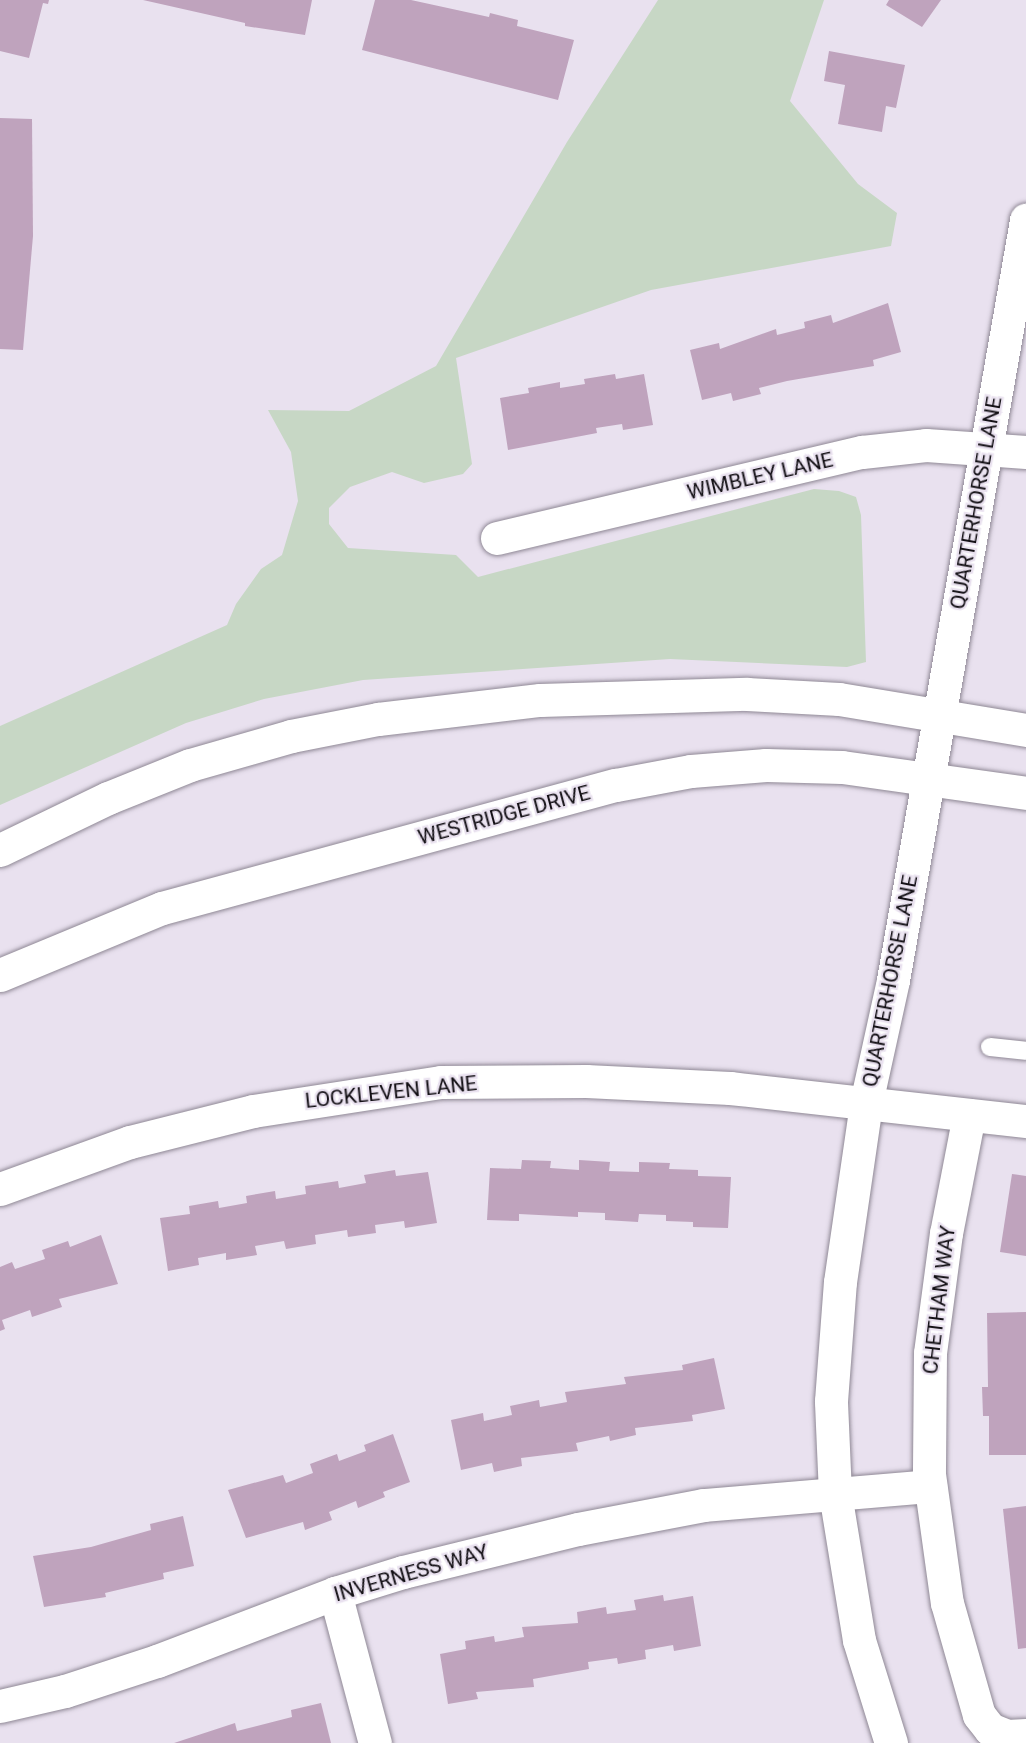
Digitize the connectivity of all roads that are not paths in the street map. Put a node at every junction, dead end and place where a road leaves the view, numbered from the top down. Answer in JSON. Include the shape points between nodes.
{"nodes":[{"id":1,"x":1026,"y":220,"type":"edge"},
{"id":2,"x":986,"y":446,"type":"junction"},
{"id":3,"x":1026,"y":452,"type":"edge"},
{"id":4,"x":497,"y":538,"type":"dead end"},
{"id":5,"x":939,"y":715,"type":"junction"},
{"id":6,"x":1026,"y":730,"type":"edge"},
{"id":7,"x":928,"y":779,"type":"junction"},
{"id":8,"x":1026,"y":793,"type":"edge"},
{"id":9,"x":0,"y":850,"type":"edge"},
{"id":10,"x":0,"y":975,"type":"edge"},
{"id":11,"x":990,"y":1047,"type":"dead end"},
{"id":12,"x":1026,"y":1051,"type":"edge"},
{"id":13,"x":866,"y":1103,"type":"junction"},
{"id":14,"x":969,"y":1115,"type":"junction"},
{"id":15,"x":1026,"y":1121,"type":"edge"},
{"id":16,"x":0,"y":1189,"type":"edge"},
{"id":17,"x":930,"y":1486,"type":"junction"},
{"id":18,"x":835,"y":1494,"type":"junction"},
{"id":19,"x":335,"y":1593,"type":"junction"},
{"id":20,"x":0,"y":1706,"type":"edge"},
{"id":21,"x":1026,"y":1735,"type":"edge"},
{"id":22,"x":375,"y":1743,"type":"edge"},
{"id":23,"x":891,"y":1743,"type":"edge"}],
"edges":[{"from":1,"to":2,"type":"street","name":"QUARTERHORSE LANE"},
{"from":2,"to":3,"type":"street","name":"WIMBLEY LANE"},
{"from":2,"to":4,"type":"street","name":"WIMBLEY LANE","via":[[926,445],[845,455]]},
{"from":2,"to":5,"type":"street","name":"QUARTERHORSE LANE"},
{"from":5,"to":6,"type":"street"},
{"from":5,"to":7,"type":"street","name":"QUARTERHORSE LANE"},
{"from":5,"to":9,"type":"street","via":[[839,699],[655,694],[540,700],[378,719],[291,736],[190,765],[108,798]]},
{"from":7,"to":8,"type":"street","name":"WESTRIDGE DRIVE"},
{"from":7,"to":10,"type":"street","name":"WESTRIDGE DRIVE","via":[[842,767],[766,765],[691,771],[616,785],[162,908]]},
{"from":7,"to":13,"type":"street","name":"QUARTERHORSE LANE","via":[[893,980]]},
{"from":11,"to":12,"type":"lane"},
{"from":13,"to":14,"type":"street","name":"LOCKLEVEN LANE"},
{"from":13,"to":16,"type":"street","name":"LOCKLEVEN LANE","via":[[719,1087],[586,1081],[441,1082],[253,1111],[130,1142]]},
{"from":13,"to":18,"type":"street","name":"QUARTERHORSE LANE","via":[[840,1282],[831,1401]]},
{"from":14,"to":15,"type":"street","name":"LOCKLEVEN LANE"},
{"from":14,"to":17,"type":"street","name":"CHETHAM WAY","via":[[946,1233],[930,1353]]},
{"from":17,"to":18,"type":"street"},
{"from":17,"to":21,"type":"street","name":"CHETHAM WAY","via":[[947,1603],[979,1715],[990,1729],[1007,1736]]},
{"from":18,"to":19,"type":"street","name":"INVERNESS WAY","via":[[704,1505],[578,1529]]},
{"from":18,"to":23,"type":"street","name":"QUARTERHORSE LANE","via":[[859,1640]]},
{"from":19,"to":20,"type":"street","name":"INVERNESS WAY","via":[[157,1661],[65,1691]]},
{"from":19,"to":22,"type":"street"}]}
